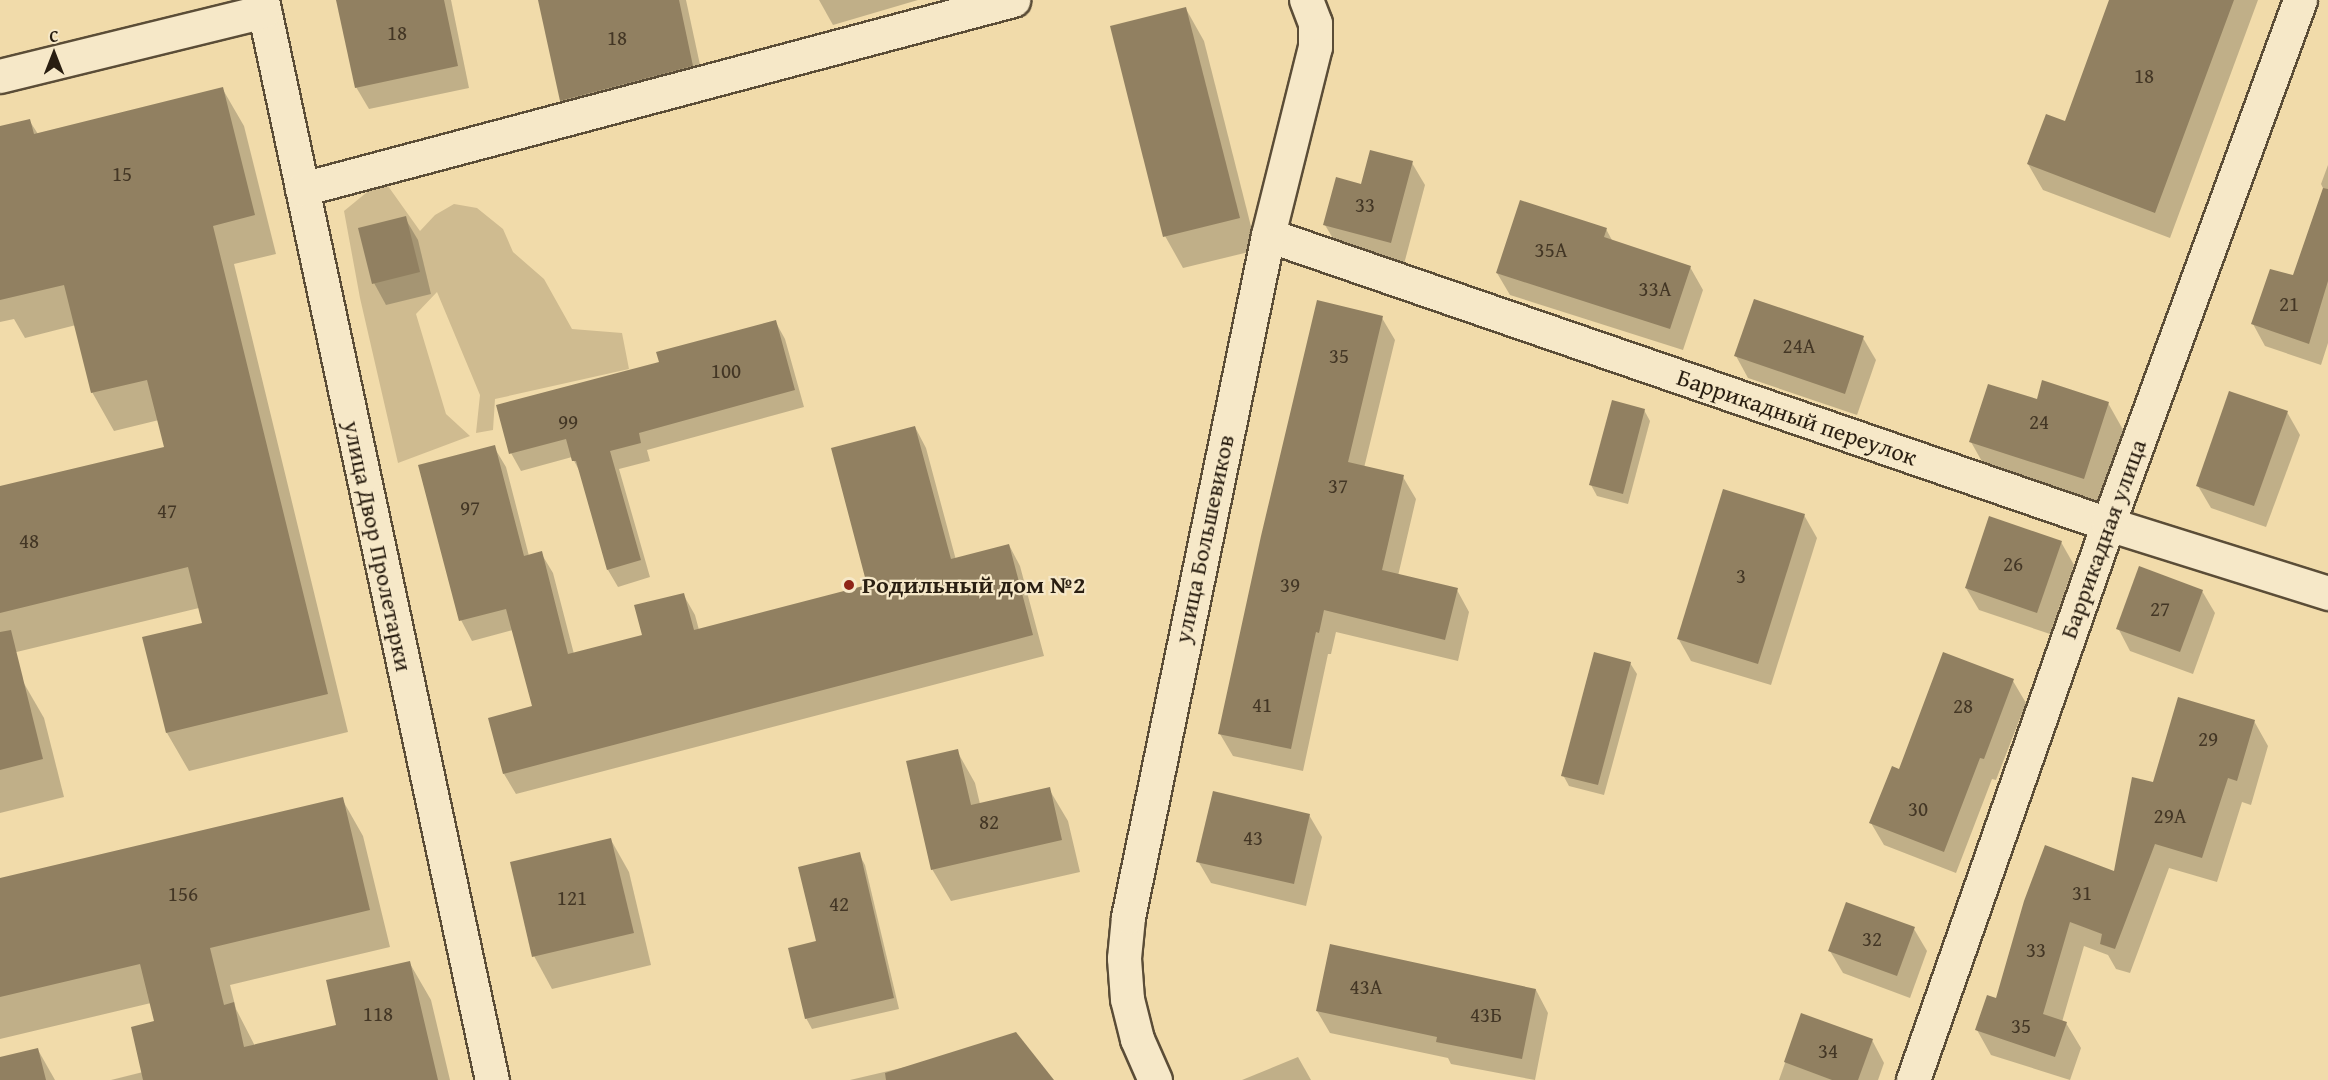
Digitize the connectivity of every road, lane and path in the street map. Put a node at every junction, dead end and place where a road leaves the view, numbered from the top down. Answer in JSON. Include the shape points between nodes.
{"nodes":[{"id":1,"x":1013,"y":0,"type":"edge"},
{"id":2,"x":1306,"y":0,"type":"edge"},
{"id":3,"x":2300,"y":0,"type":"edge"},
{"id":4,"x":263,"y":6,"type":"edge"},
{"id":5,"x":0,"y":76,"type":"edge"},
{"id":6,"x":302,"y":189,"type":"junction"},
{"id":7,"x":1268,"y":235,"type":"junction"},
{"id":8,"x":2108,"y":524,"type":"junction"},
{"id":9,"x":2328,"y":593,"type":"edge"},
{"id":10,"x":492,"y":1080,"type":"edge"},
{"id":11,"x":1155,"y":1080,"type":"edge"},
{"id":12,"x":1913,"y":1080,"type":"edge"}],
"edges":[{"from":1,"to":6,"type":"street"},
{"from":2,"to":7,"type":"street","name":"улица Большевиков","via":[[1315,23],[1315,47]]},
{"from":3,"to":8,"type":"street","name":"Баррикадная улица"},
{"from":4,"to":5,"type":"street","name":"улица Двор Пролетарки"},
{"from":4,"to":6,"type":"street","name":"улица Двор Пролетарки"},
{"from":6,"to":10,"type":"street","name":"улица Двор Пролетарки"},
{"from":7,"to":8,"type":"street","name":"Баррикадный переулок"},
{"from":7,"to":11,"type":"street","name":"улица Большевиков","via":[[1125,937],[1131,1019]]},
{"from":8,"to":9,"type":"street","name":"Баррикадный переулок"},
{"from":8,"to":12,"type":"street","name":"Баррикадная улица"}]}
